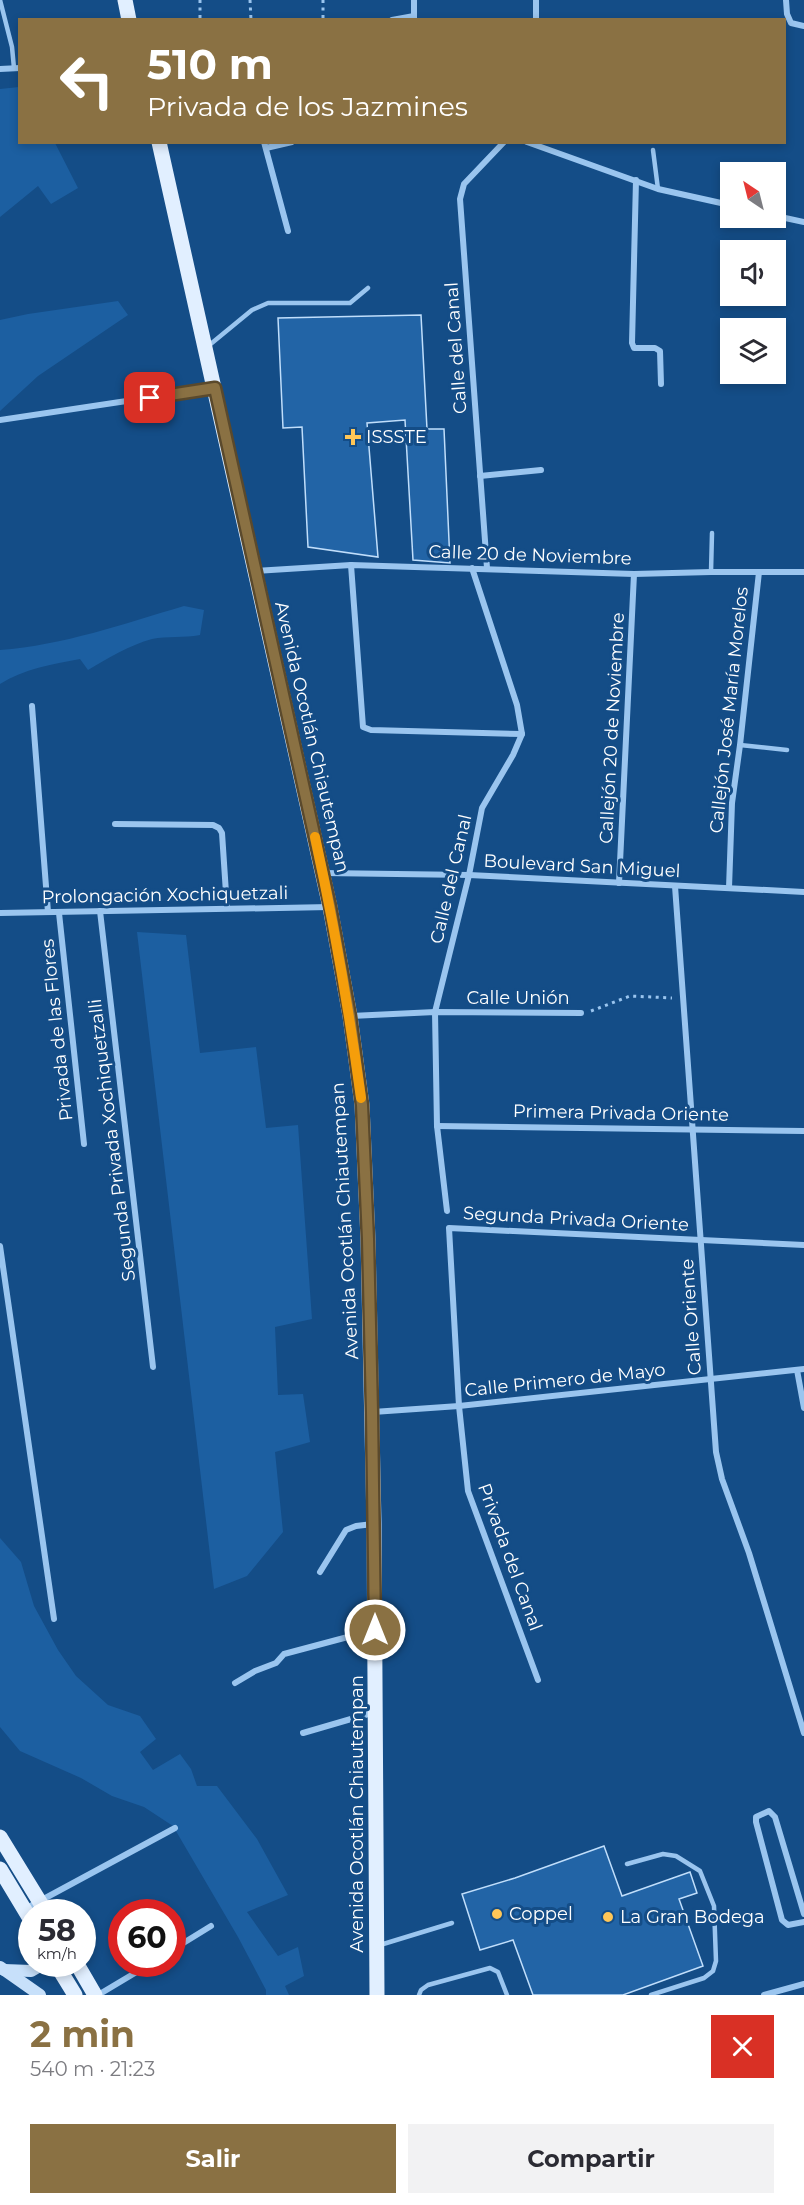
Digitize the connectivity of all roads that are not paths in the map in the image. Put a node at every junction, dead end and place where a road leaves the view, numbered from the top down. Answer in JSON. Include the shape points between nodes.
{"nodes":[{"id":1,"x":0,"y":0,"type":"edge"},
{"id":2,"x":125,"y":0,"type":"edge"},
{"id":3,"x":414,"y":0,"type":"edge"},
{"id":4,"x":536,"y":0,"type":"edge"},
{"id":5,"x":786,"y":0,"type":"edge"},
{"id":6,"x":129,"y":18,"type":"edge"},
{"id":7,"x":414,"y":18,"type":"edge"},
{"id":8,"x":537,"y":18,"type":"edge"},
{"id":9,"x":804,"y":26,"type":"edge"},
{"id":10,"x":1,"y":68,"type":"edge"},
{"id":11,"x":17,"y":68,"type":"edge"},
{"id":12,"x":159,"y":144,"type":"edge"},
{"id":13,"x":502,"y":144,"type":"edge"},
{"id":14,"x":533,"y":144,"type":"edge"},
{"id":15,"x":265,"y":145,"type":"edge"},
{"id":16,"x":653,"y":150,"type":"dead end"},
{"id":17,"x":636,"y":180,"type":"junction"},
{"id":18,"x":658,"y":189,"type":"junction"},
{"id":19,"x":720,"y":203,"type":"edge"},
{"id":20,"x":786,"y":218,"type":"edge"},
{"id":21,"x":804,"y":222,"type":"edge"},
{"id":22,"x":288,"y":231,"type":"dead end"},
{"id":23,"x":368,"y":288,"type":"dead end"},
{"id":24,"x":205,"y":349,"type":"junction"},
{"id":25,"x":661,"y":384,"type":"dead end"},
{"id":26,"x":215,"y":388,"type":"junction"},
{"id":27,"x":0,"y":420,"type":"edge"},
{"id":28,"x":541,"y":470,"type":"dead end"},
{"id":29,"x":480,"y":476,"type":"junction"},
{"id":30,"x":712,"y":533,"type":"dead end"},
{"id":31,"x":351,"y":565,"type":"junction"},
{"id":32,"x":472,"y":568,"type":"junction"},
{"id":33,"x":487,"y":568,"type":"junction"},
{"id":34,"x":254,"y":571,"type":"junction"},
{"id":35,"x":711,"y":572,"type":"junction"},
{"id":36,"x":759,"y":572,"type":"junction"},
{"id":37,"x":804,"y":572,"type":"edge"},
{"id":38,"x":634,"y":574,"type":"junction"},
{"id":39,"x":32,"y":706,"type":"dead end"},
{"id":40,"x":522,"y":734,"type":"junction"},
{"id":41,"x":740,"y":745,"type":"junction"},
{"id":42,"x":787,"y":750,"type":"dead end"},
{"id":43,"x":115,"y":824,"type":"dead end"},
{"id":44,"x":323,"y":873,"type":"junction"},
{"id":45,"x":469,"y":875,"type":"junction"},
{"id":46,"x":619,"y":883,"type":"junction"},
{"id":47,"x":675,"y":886,"type":"junction"},
{"id":48,"x":729,"y":888,"type":"junction"},
{"id":49,"x":804,"y":892,"type":"edge"},
{"id":50,"x":330,"y":906,"type":"junction"},
{"id":51,"x":227,"y":908,"type":"junction"},
{"id":52,"x":100,"y":911,"type":"junction"},
{"id":53,"x":48,"y":912,"type":"junction"},
{"id":54,"x":0,"y":913,"type":"edge"},
{"id":55,"x":59,"y":913,"type":"junction"},
{"id":56,"x":435,"y":1012,"type":"junction"},
{"id":57,"x":581,"y":1013,"type":"road end"},
{"id":58,"x":350,"y":1016,"type":"junction"},
{"id":59,"x":437,"y":1126,"type":"junction"},
{"id":60,"x":694,"y":1128,"type":"junction"},
{"id":61,"x":804,"y":1131,"type":"edge"},
{"id":62,"x":84,"y":1144,"type":"dead end"},
{"id":63,"x":447,"y":1211,"type":"dead end"},
{"id":64,"x":702,"y":1241,"type":"junction"},
{"id":65,"x":804,"y":1245,"type":"edge"},
{"id":66,"x":0,"y":1246,"type":"edge"},
{"id":67,"x":153,"y":1367,"type":"dead end"},
{"id":68,"x":801,"y":1369,"type":"edge"},
{"id":69,"x":710,"y":1379,"type":"junction"},
{"id":70,"x":459,"y":1406,"type":"junction"},
{"id":71,"x":804,"y":1408,"type":"edge"},
{"id":72,"x":372,"y":1412,"type":"junction"},
{"id":73,"x":374,"y":1524,"type":"junction"},
{"id":74,"x":320,"y":1572,"type":"dead end"},
{"id":75,"x":54,"y":1619,"type":"dead end"},
{"id":76,"x":375,"y":1630,"type":"junction"},
{"id":77,"x":538,"y":1680,"type":"dead end"},
{"id":78,"x":236,"y":1683,"type":"dead end"},
{"id":79,"x":375,"y":1712,"type":"junction"},
{"id":80,"x":303,"y":1732,"type":"dead end"},
{"id":81,"x":804,"y":1733,"type":"edge"},
{"id":82,"x":176,"y":1828,"type":"dead end"},
{"id":83,"x":0,"y":1837,"type":"edge"},
{"id":84,"x":627,"y":1864,"type":"dead end"},
{"id":85,"x":0,"y":1869,"type":"edge"},
{"id":86,"x":18,"y":1899,"type":"edge"},
{"id":87,"x":38,"y":1899,"type":"edge"},
{"id":88,"x":56,"y":1899,"type":"edge"},
{"id":89,"x":804,"y":1914,"type":"edge"},
{"id":90,"x":804,"y":1922,"type":"edge"},
{"id":91,"x":452,"y":1923,"type":"dead end"},
{"id":92,"x":211,"y":1926,"type":"dead end"},
{"id":93,"x":186,"y":1941,"type":"edge"},
{"id":94,"x":378,"y":1946,"type":"junction"},
{"id":95,"x":2,"y":1969,"type":"edge"},
{"id":96,"x":18,"y":1970,"type":"edge"},
{"id":97,"x":64,"y":1977,"type":"edge"},
{"id":98,"x":85,"y":1977,"type":"edge"},
{"id":99,"x":128,"y":1977,"type":"edge"},
{"id":100,"x":804,"y":1984,"type":"edge"},
{"id":101,"x":40,"y":1995,"type":"edge"},
{"id":102,"x":75,"y":1995,"type":"edge"},
{"id":103,"x":97,"y":1995,"type":"edge"},
{"id":104,"x":377,"y":1995,"type":"edge"},
{"id":105,"x":419,"y":1995,"type":"edge"},
{"id":106,"x":507,"y":1995,"type":"edge"},
{"id":107,"x":651,"y":1995,"type":"edge"},
{"id":108,"x":764,"y":1995,"type":"edge"}],
"edges":[{"from":1,"to":11,"type":"lane"},
{"from":2,"to":6,"type":"main road"},
{"from":3,"to":7,"type":"street"},
{"from":4,"to":8,"type":"street"},
{"from":5,"to":9,"type":"street","via":[[791,23]]},
{"from":10,"to":11,"type":"street"},
{"from":12,"to":24,"type":"main road","name":"Avenida Ocotlán Chiautempan"},
{"from":13,"to":29,"type":"street","name":"Calle del Canal","via":[[464,184],[460,199]]},
{"from":14,"to":17,"type":"street"},
{"from":15,"to":22,"type":"street"},
{"from":16,"to":18,"type":"lane"},
{"from":17,"to":18,"type":"street"},
{"from":17,"to":25,"type":"street","via":[[632,344],[634,348],[660,351]]},
{"from":18,"to":19,"type":"street"},
{"from":20,"to":21,"type":"street"},
{"from":23,"to":24,"type":"lane","via":[[350,303],[268,303],[252,310]]},
{"from":24,"to":26,"type":"main road","name":"Avenida Ocotlán Chiautempan"},
{"from":26,"to":27,"type":"street"},
{"from":26,"to":34,"type":"main road","name":"Avenida Ocotlán Chiautempan"},
{"from":28,"to":29,"type":"street"},
{"from":29,"to":33,"type":"street","name":"Calle del Canal"},
{"from":30,"to":35,"type":"lane"},
{"from":31,"to":32,"type":"street","name":"Calle 20 de Noviembre"},
{"from":31,"to":34,"type":"street","name":"Calle 20 de Noviembre"},
{"from":31,"to":40,"type":"street","via":[[363,727]]},
{"from":32,"to":33,"type":"street","name":"Calle 20 de Noviembre"},
{"from":32,"to":40,"type":"street","via":[[517,705]]},
{"from":33,"to":38,"type":"street","name":"Calle 20 de Noviembre"},
{"from":34,"to":44,"type":"main road","name":"Avenida Ocotlán Chiautempan"},
{"from":35,"to":36,"type":"street","name":"Calle 20 de Noviembre"},
{"from":35,"to":38,"type":"street","name":"Calle 20 de Noviembre"},
{"from":36,"to":37,"type":"street","name":"Calle 20 de Noviembre"},
{"from":36,"to":41,"type":"street","name":"Callejón José María Morelos"},
{"from":38,"to":46,"type":"street","name":"Callejón 20 de Noviembre"},
{"from":39,"to":53,"type":"street"},
{"from":40,"to":45,"type":"street","name":"Calle del Canal","via":[[482,808]]},
{"from":41,"to":42,"type":"lane"},
{"from":41,"to":48,"type":"street","name":"Callejón José María Morelos","via":[[732,803]]},
{"from":43,"to":51,"type":"street","via":[[219,828]]},
{"from":44,"to":45,"type":"street","name":"Boulevard San Miguel"},
{"from":44,"to":50,"type":"main road","name":"Avenida Ocotlán Chiautempan"},
{"from":45,"to":46,"type":"street","name":"Boulevard San Miguel"},
{"from":45,"to":56,"type":"street","name":"Calle del Canal"},
{"from":46,"to":47,"type":"street","name":"Boulevard San Miguel"},
{"from":47,"to":48,"type":"street","name":"Boulevard San Miguel"},
{"from":47,"to":60,"type":"street","name":"Calle Oriente"},
{"from":48,"to":49,"type":"street","name":"Boulevard San Miguel"},
{"from":50,"to":51,"type":"street","name":"Prolongación Xochiquetzali"},
{"from":50,"to":58,"type":"main road","name":"Avenida Ocotlán Chiautempan"},
{"from":51,"to":52,"type":"street","name":"Prolongación Xochiquetzali"},
{"from":52,"to":55,"type":"street","name":"Prolongación Xochiquetzali"},
{"from":52,"to":67,"type":"street","name":"Segunda Privada Xochiquetzalli"},
{"from":53,"to":54,"type":"street","name":"Prolongación Xochiquetzali"},
{"from":53,"to":55,"type":"street","name":"Prolongación Xochiquetzali"},
{"from":55,"to":62,"type":"street","name":"Privada de las Flores"},
{"from":56,"to":57,"type":"street","name":"Calle Unión"},
{"from":56,"to":58,"type":"street","name":"Calle Unión"},
{"from":56,"to":59,"type":"street","name":"Calle del Canal"},
{"from":58,"to":72,"type":"main road","name":"Avenida Ocotlán Chiautempan","via":[[362,1105]]},
{"from":59,"to":60,"type":"street","name":"Primera Privada Oriente"},
{"from":59,"to":63,"type":"street","name":"Calle del Canal"},
{"from":60,"to":61,"type":"street","name":"Primera Privada Oriente"},
{"from":60,"to":64,"type":"street","name":"Calle Oriente"},
{"from":64,"to":65,"type":"street","name":"Segunda Privada Oriente"},
{"from":64,"to":69,"type":"street","name":"Calle Oriente"},
{"from":64,"to":70,"type":"street","name":"Segunda Privada Oriente","via":[[449,1228]]},
{"from":66,"to":75,"type":"street"},
{"from":68,"to":69,"type":"street","name":"Calle Primero de Mayo"},
{"from":68,"to":71,"type":"street"},
{"from":69,"to":70,"type":"street","name":"Calle Primero de Mayo"},
{"from":69,"to":81,"type":"street","name":"Calle Oriente","via":[[722,1479]]},
{"from":70,"to":72,"type":"street","name":"Calle Primero de Mayo"},
{"from":70,"to":77,"type":"street","name":"Privada del Canal","via":[[468,1491]]},
{"from":72,"to":73,"type":"main road","name":"Avenida Ocotlán Chiautempan"},
{"from":73,"to":74,"type":"street","via":[[346,1530]]},
{"from":73,"to":76,"type":"main road","name":"Avenida Ocotlán Chiautempan"},
{"from":76,"to":78,"type":"street","via":[[285,1654],[274,1664]]},
{"from":76,"to":79,"type":"main road","name":"Avenida Ocotlán Chiautempan"},
{"from":79,"to":80,"type":"street"},
{"from":79,"to":94,"type":"main road","name":"Avenida Ocotlán Chiautempan"},
{"from":82,"to":88,"type":"street"},
{"from":83,"to":87,"type":"main road"},
{"from":84,"to":107,"type":"lane","via":[[663,1854],[676,1856],[700,1871],[714,1906],[713,1971],[704,1978]]},
{"from":85,"to":86,"type":"main road"},
{"from":89,"to":90,"type":"street","via":[[775,1817],[768,1812],[760,1814],[756,1822],[782,1920],[788,1925]]},
{"from":91,"to":94,"type":"lane"},
{"from":92,"to":93,"type":"street"},
{"from":94,"to":104,"type":"main road","name":"Avenida Ocotlán Chiautempan"},
{"from":95,"to":96,"type":"main road"},
{"from":95,"to":101,"type":"main road"},
{"from":97,"to":102,"type":"main road"},
{"from":98,"to":103,"type":"main road"},
{"from":99,"to":103,"type":"street"},
{"from":100,"to":108,"type":"street"},
{"from":105,"to":106,"type":"lane","via":[[428,1985],[490,1968],[498,1972]]}]}
